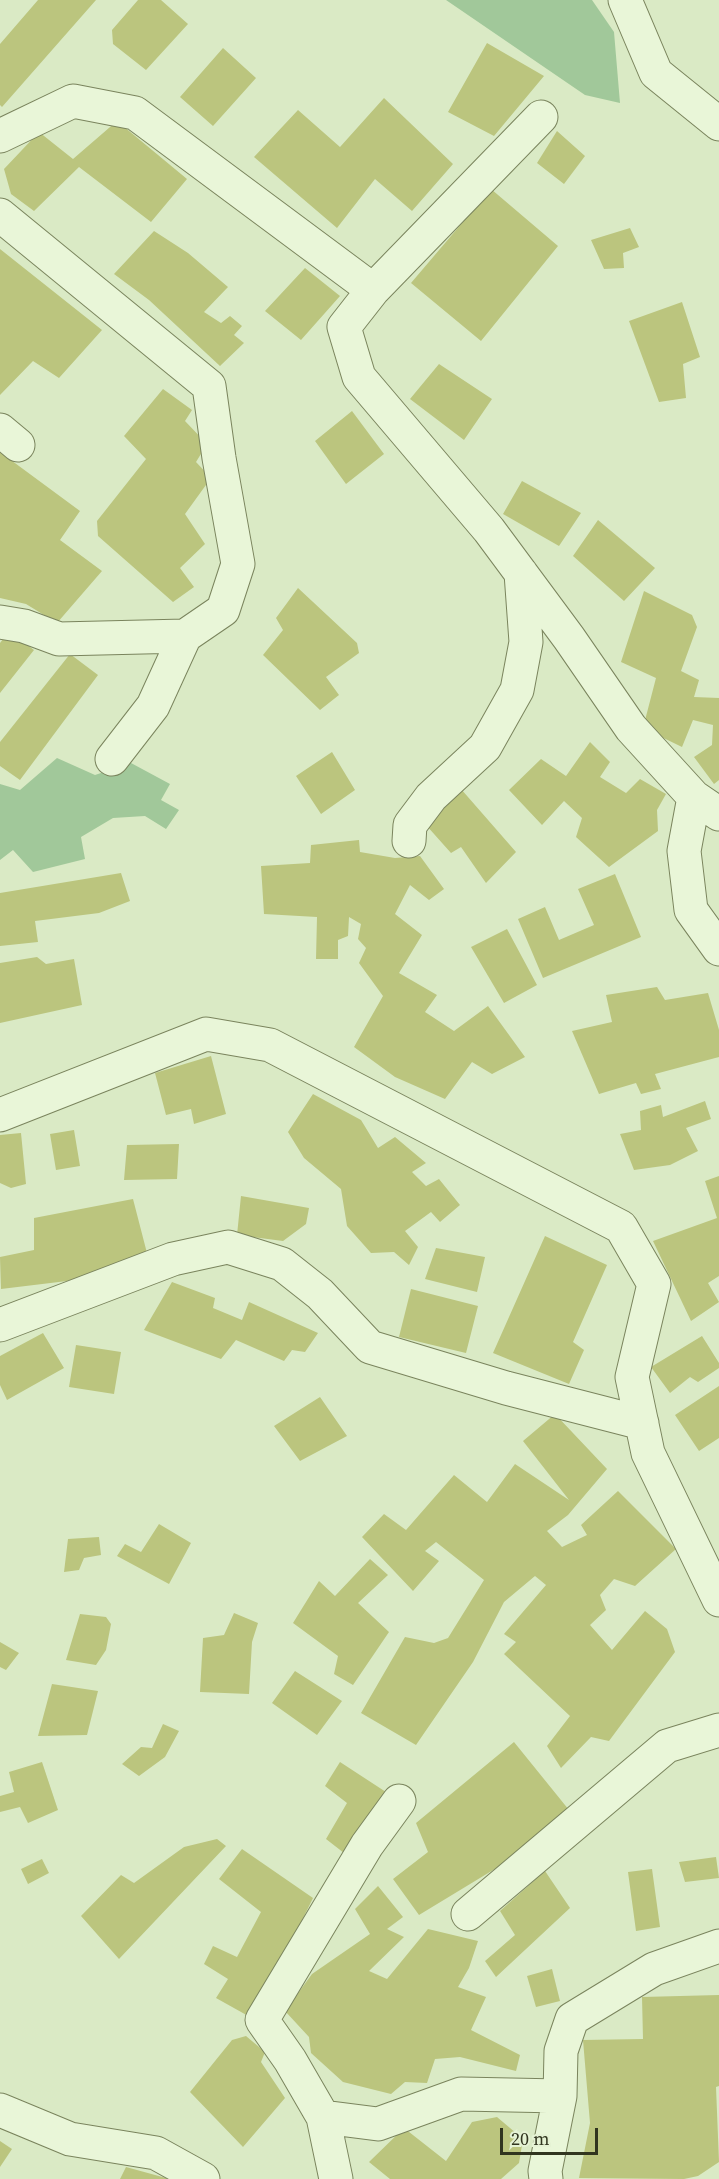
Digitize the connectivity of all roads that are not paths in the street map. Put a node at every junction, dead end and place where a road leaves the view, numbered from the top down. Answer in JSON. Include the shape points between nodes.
{"nodes":[{"id":1,"x":625,"y":0,"type":"edge"},
{"id":2,"x":541,"y":117,"type":"dead end"},
{"id":3,"x":719,"y":124,"type":"edge"},
{"id":4,"x":0,"y":136,"type":"edge"},
{"id":5,"x":0,"y":215,"type":"edge"},
{"id":6,"x":373,"y":290,"type":"junction"},
{"id":7,"x":521,"y":573,"type":"junction"},
{"id":8,"x":0,"y":622,"type":"edge"},
{"id":9,"x":185,"y":636,"type":"junction"},
{"id":10,"x":112,"y":759,"type":"dead end"},
{"id":11,"x":707,"y":805,"type":"edge"},
{"id":12,"x":410,"y":841,"type":"dead end"},
{"id":13,"x":719,"y":949,"type":"edge"},
{"id":14,"x":0,"y":1115,"type":"edge"},
{"id":15,"x":0,"y":1325,"type":"edge"},
{"id":16,"x":642,"y":1423,"type":"junction"},
{"id":17,"x":717,"y":1590,"type":"edge"},
{"id":18,"x":719,"y":1730,"type":"edge"},
{"id":19,"x":399,"y":1801,"type":"dead end"},
{"id":20,"x":468,"y":1914,"type":"dead end"},
{"id":21,"x":719,"y":1946,"type":"edge"},
{"id":22,"x":560,"y":2096,"type":"junction"},
{"id":23,"x":0,"y":2110,"type":"edge"},
{"id":24,"x":323,"y":2117,"type":"junction"},
{"id":25,"x":202,"y":2179,"type":"edge"},
{"id":26,"x":336,"y":2179,"type":"edge"},
{"id":27,"x":546,"y":2179,"type":"edge"}],
"edges":[{"from":1,"to":3,"type":"street","via":[[656,72]]},
{"from":2,"to":6,"type":"street"},
{"from":4,"to":6,"type":"street","via":[[73,101],[135,113]]},
{"from":5,"to":9,"type":"street","via":[[209,386],[238,564],[223,610]]},
{"from":6,"to":7,"type":"street","via":[[344,327],[359,377]]},
{"from":7,"to":11,"type":"street","via":[[631,728]]},
{"from":7,"to":12,"type":"street","via":[[526,642],[518,690],[485,747],[431,797],[410,825]]},
{"from":8,"to":9,"type":"street","via":[[59,639]]},
{"from":9,"to":10,"type":"street","via":[[153,706]]},
{"from":11,"to":13,"type":"street","via":[[684,851],[691,910]]},
{"from":14,"to":16,"type":"street","via":[[206,1034],[270,1045],[621,1227],[654,1284],[632,1377]]},
{"from":15,"to":16,"type":"street","via":[[173,1259],[228,1247],[282,1264],[320,1294],[370,1347]]},
{"from":16,"to":17,"type":"street","via":[[648,1453]]},
{"from":18,"to":20,"type":"street","via":[[667,1746]]},
{"from":19,"to":24,"type":"street","via":[[367,1845],[262,2020]]},
{"from":21,"to":22,"type":"street","via":[[654,1969],[572,2019],[561,2051]]},
{"from":22,"to":24,"type":"street","via":[[461,2094],[378,2124]]},
{"from":22,"to":27,"type":"street"},
{"from":23,"to":25,"type":"street","via":[[70,2139],[156,2152]]},
{"from":24,"to":26,"type":"street"}]}
